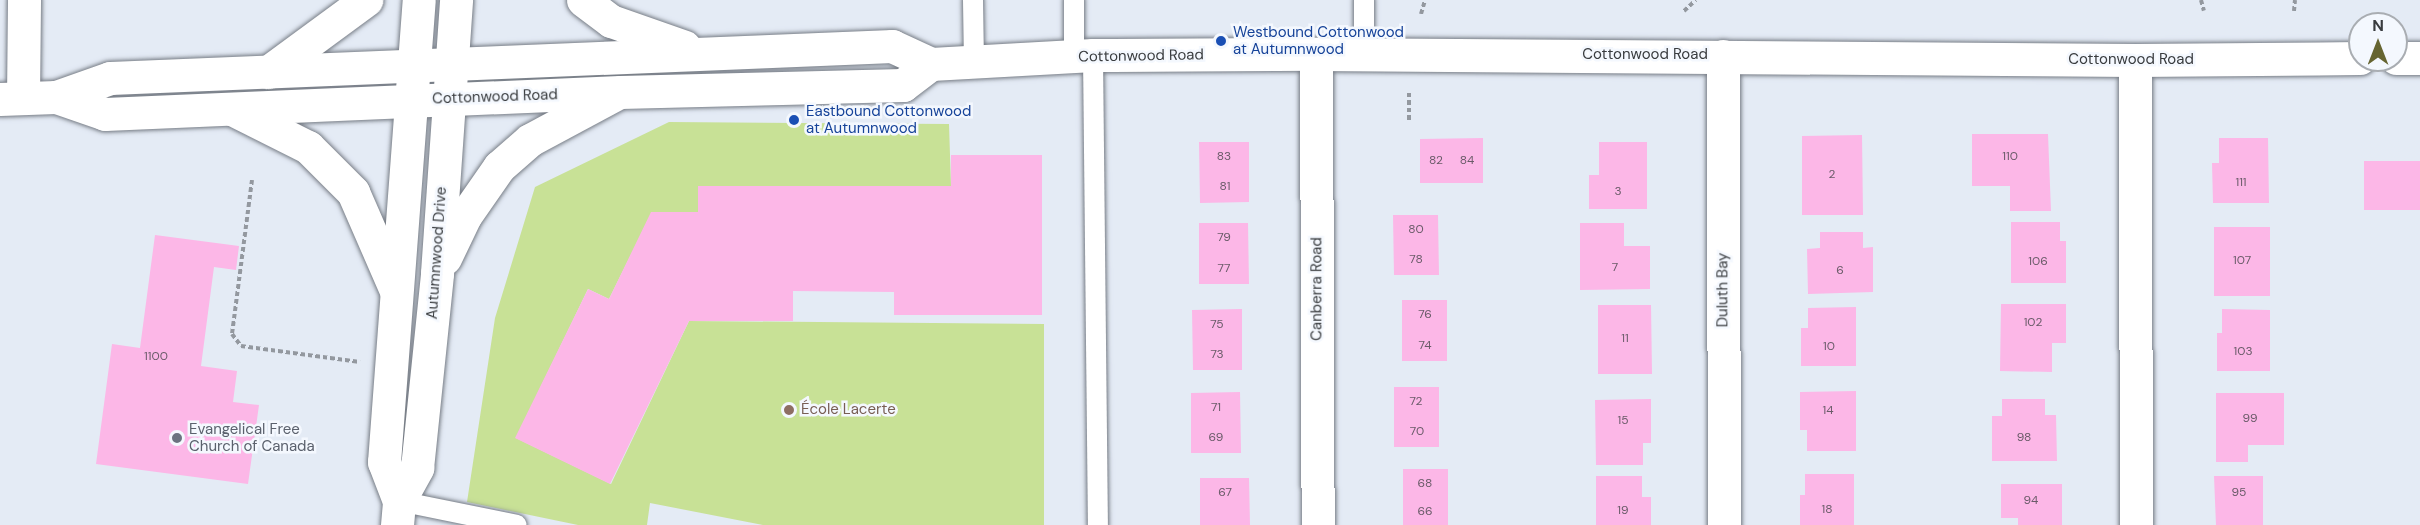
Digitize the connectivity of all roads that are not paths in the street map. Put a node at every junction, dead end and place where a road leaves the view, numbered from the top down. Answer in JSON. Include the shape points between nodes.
{"nodes":[{"id":1,"x":24,"y":0,"type":"edge"},
{"id":2,"x":366,"y":0,"type":"edge"},
{"id":3,"x":419,"y":0,"type":"edge"},
{"id":4,"x":456,"y":0,"type":"edge"},
{"id":5,"x":582,"y":0,"type":"edge"},
{"id":6,"x":973,"y":0,"type":"edge"},
{"id":7,"x":1074,"y":0,"type":"edge"},
{"id":8,"x":1364,"y":0,"type":"edge"},
{"id":9,"x":700,"y":52,"type":"junction"},
{"id":10,"x":1316,"y":54,"type":"junction"},
{"id":11,"x":1364,"y":54,"type":"junction"},
{"id":12,"x":1084,"y":56,"type":"junction"},
{"id":13,"x":1723,"y":56,"type":"junction"},
{"id":14,"x":2348,"y":58,"type":"edge"},
{"id":15,"x":2135,"y":60,"type":"junction"},
{"id":16,"x":974,"y":63,"type":"junction"},
{"id":17,"x":451,"y":64,"type":"junction"},
{"id":18,"x":931,"y":64,"type":"junction"},
{"id":19,"x":414,"y":65,"type":"junction"},
{"id":20,"x":268,"y":72,"type":"junction"},
{"id":21,"x":620,"y":92,"type":"junction"},
{"id":22,"x":56,"y":97,"type":"junction"},
{"id":23,"x":12,"y":99,"type":"edge"},
{"id":24,"x":448,"y":99,"type":"junction"},
{"id":25,"x":412,"y":100,"type":"junction"},
{"id":26,"x":232,"y":109,"type":"junction"},
{"id":27,"x":437,"y":273,"type":"junction"},
{"id":28,"x":398,"y":293,"type":"junction"},
{"id":29,"x":398,"y":513,"type":"edge"},
{"id":30,"x":517,"y":525,"type":"edge"},
{"id":31,"x":1098,"y":525,"type":"edge"},
{"id":32,"x":1318,"y":525,"type":"edge"},
{"id":33,"x":1724,"y":525,"type":"edge"},
{"id":34,"x":2136,"y":525,"type":"edge"}],
"edges":[{"from":1,"to":23,"type":"street"},
{"from":2,"to":20,"type":"street"},
{"from":3,"to":19,"type":"street"},
{"from":4,"to":17,"type":"street","name":"Autumnwood Drive"},
{"from":5,"to":9,"type":"street","via":[[611,21]]},
{"from":6,"to":16,"type":"lane"},
{"from":7,"to":12,"type":"lane"},
{"from":8,"to":11,"type":"lane"},
{"from":9,"to":17,"type":"street","name":"Cottonwood Road"},
{"from":9,"to":18,"type":"street","name":"Cottonwood Road","via":[[892,46]]},
{"from":10,"to":11,"type":"street","name":"Cottonwood Road"},
{"from":10,"to":12,"type":"street","name":"Cottonwood Road"},
{"from":10,"to":32,"type":"street","name":"Canberra Road"},
{"from":11,"to":13,"type":"street","name":"Cottonwood Road"},
{"from":12,"to":16,"type":"street","name":"Cottonwood Road"},
{"from":12,"to":31,"type":"lane"},
{"from":13,"to":15,"type":"street","name":"Cottonwood Road"},
{"from":13,"to":33,"type":"street","name":"Duluth Bay"},
{"from":14,"to":15,"type":"street","name":"Cottonwood Road"},
{"from":15,"to":34,"type":"street"},
{"from":16,"to":18,"type":"street","name":"Cottonwood Road"},
{"from":17,"to":19,"type":"street","name":"Cottonwood Road"},
{"from":17,"to":24,"type":"street","name":"Autumnwood Drive"},
{"from":18,"to":21,"type":"street","name":"Cottonwood Road","via":[[903,85]]},
{"from":19,"to":20,"type":"street","name":"Cottonwood Road"},
{"from":19,"to":25,"type":"street"},
{"from":20,"to":22,"type":"street","name":"Cottonwood Road","via":[[110,78]]},
{"from":21,"to":24,"type":"street","name":"Cottonwood Road"},
{"from":21,"to":27,"type":"street","via":[[530,140],[499,167],[465,216]]},
{"from":22,"to":23,"type":"street","name":"Cottonwood Road"},
{"from":22,"to":26,"type":"street","name":"Cottonwood Road","via":[[105,114]]},
{"from":24,"to":25,"type":"street","name":"Cottonwood Road"},
{"from":24,"to":27,"type":"street","name":"Autumnwood Drive"},
{"from":25,"to":26,"type":"street","name":"Cottonwood Road"},
{"from":25,"to":28,"type":"street"},
{"from":26,"to":28,"type":"street","via":[[308,147],[352,192]]},
{"from":27,"to":29,"type":"street","name":"Autumnwood Drive","via":[[417,468]]},
{"from":28,"to":29,"type":"street","via":[[384,462]]},
{"from":29,"to":30,"type":"lane"}]}
